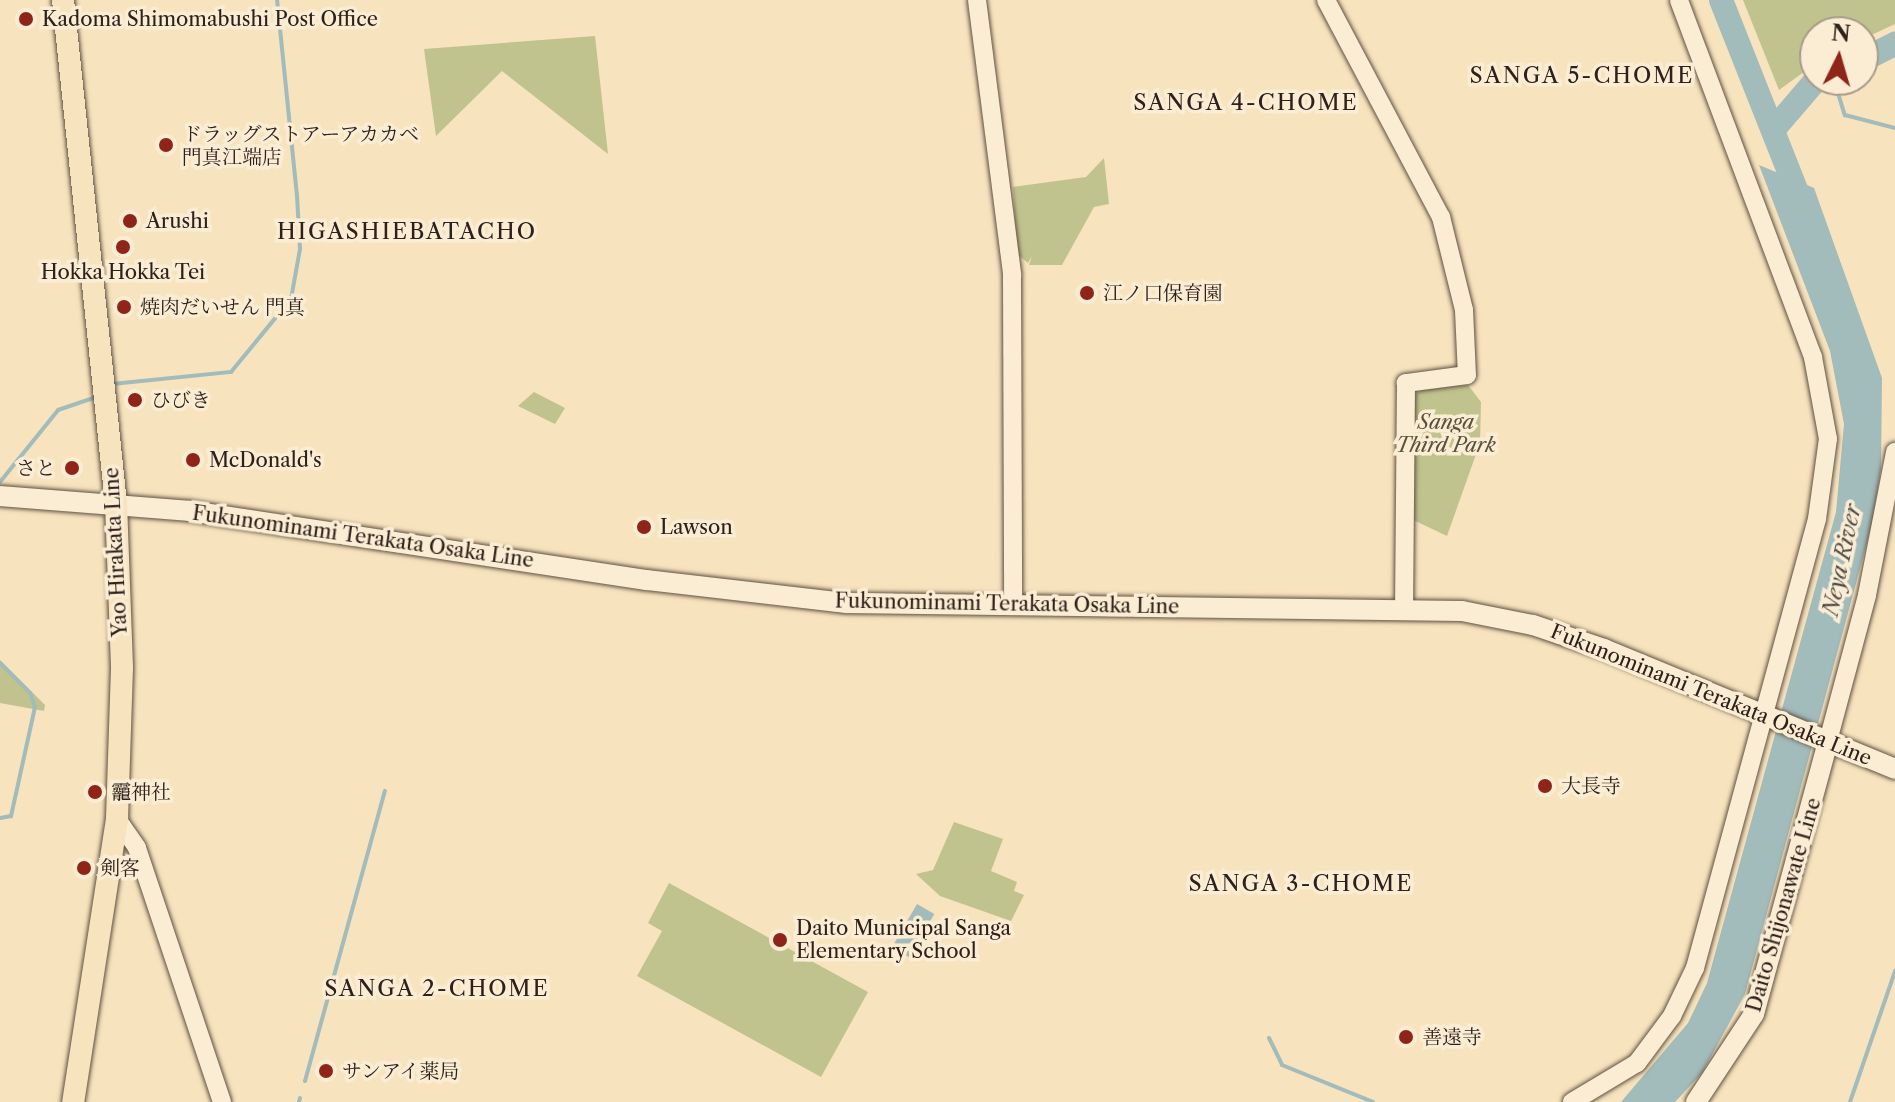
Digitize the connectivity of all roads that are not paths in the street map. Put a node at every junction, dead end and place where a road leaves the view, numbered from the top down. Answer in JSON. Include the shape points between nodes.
{"nodes":[{"id":1,"x":63,"y":0,"type":"edge"},
{"id":2,"x":977,"y":0,"type":"edge"},
{"id":3,"x":1326,"y":0,"type":"edge"},
{"id":4,"x":1679,"y":0,"type":"edge"},
{"id":5,"x":1895,"y":452,"type":"edge"},
{"id":6,"x":0,"y":496,"type":"edge"},
{"id":7,"x":116,"y":503,"type":"junction"},
{"id":8,"x":1013,"y":606,"type":"junction"},
{"id":9,"x":1404,"y":607,"type":"junction"},
{"id":10,"x":1768,"y":718,"type":"junction"},
{"id":11,"x":1822,"y":739,"type":"junction"},
{"id":12,"x":1895,"y":769,"type":"edge"},
{"id":13,"x":117,"y":819,"type":"junction"},
{"id":14,"x":73,"y":1102,"type":"edge"},
{"id":15,"x":222,"y":1102,"type":"edge"},
{"id":16,"x":1572,"y":1102,"type":"edge"},
{"id":17,"x":1696,"y":1102,"type":"edge"}],
"edges":[{"from":1,"to":7,"type":"main road","name":"Yao Hirakata Line"},
{"from":2,"to":8,"type":"street","via":[[1012,275]]},
{"from":3,"to":9,"type":"street","via":[[1441,217],[1464,310],[1467,375],[1406,383]]},
{"from":4,"to":10,"type":"street","via":[[1790,292],[1824,402],[1828,439],[1817,519]]},
{"from":5,"to":11,"type":"street","via":[[1867,595]]},
{"from":6,"to":7,"type":"main road","name":"Fukunominami Terakata Osaka Line"},
{"from":7,"to":8,"type":"main road","name":"Fukunominami Terakata Osaka Line","via":[[773,597]]},
{"from":7,"to":13,"type":"main road","name":"Yao Hirakata Line"},
{"from":8,"to":9,"type":"main road","name":"Fukunominami Terakata Osaka Line"},
{"from":9,"to":10,"type":"main road","name":"Fukunominami Terakata Osaka Line","via":[[1533,625]]},
{"from":10,"to":11,"type":"main road","name":"Fukunominami Terakata Osaka Line"},
{"from":10,"to":16,"type":"street","via":[[1701,949],[1678,1004],[1637,1063]]},
{"from":11,"to":12,"type":"main road","name":"Fukunominami Terakata Osaka Line"},
{"from":11,"to":17,"type":"main road","name":"Daito Shijonawate Line","via":[[1754,1014]]},
{"from":13,"to":14,"type":"main road","name":"Yao Hirakata Line"},
{"from":13,"to":15,"type":"street","via":[[137,848]]}]}
